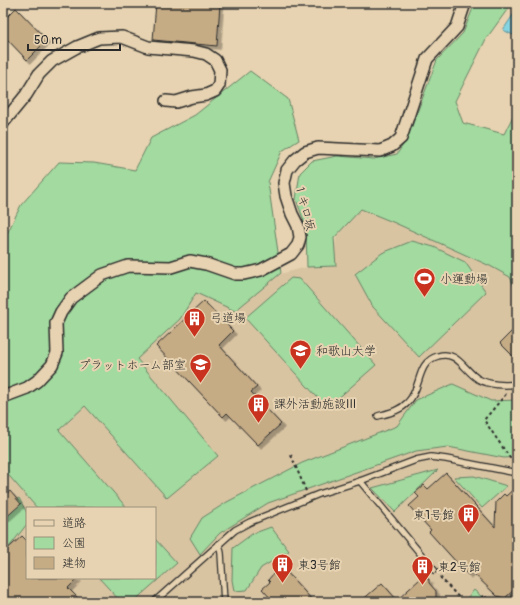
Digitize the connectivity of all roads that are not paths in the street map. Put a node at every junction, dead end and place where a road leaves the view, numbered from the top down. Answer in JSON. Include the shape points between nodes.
{"nodes":[{"id":1,"x":464,"y":3,"type":"edge"},
{"id":2,"x":166,"y":101,"type":"dead end"},
{"id":3,"x":3,"y":123,"type":"edge"},
{"id":4,"x":515,"y":384,"type":"edge"},
{"id":5,"x":3,"y":398,"type":"edge"},
{"id":6,"x":378,"y":416,"type":"dead end"},
{"id":7,"x":517,"y":471,"type":"edge"},
{"id":8,"x":360,"y":480,"type":"junction"},
{"id":9,"x":219,"y":544,"type":"junction"},
{"id":10,"x":434,"y":570,"type":"road end"},
{"id":11,"x":225,"y":601,"type":"edge"},
{"id":12,"x":154,"y":602,"type":"edge"}],
"edges":[{"from":1,"to":5,"type":"street","name":"１キロ坂","via":[[457,27],[428,58],[401,138],[392,146],[380,151],[318,148],[305,152],[287,170],[284,183],[286,196],[300,236],[292,254],[261,270],[244,274],[235,274],[190,261],[171,267],[128,266],[102,275],[71,298],[61,312],[56,323],[57,353],[52,365],[27,388]]},
{"from":2,"to":3,"type":"street","via":[[176,102],[206,96],[215,91],[219,85],[220,70],[215,60],[206,54],[148,47],[122,37],[99,38],[52,61],[39,74]]},
{"from":4,"to":6,"type":"lane","via":[[485,382],[457,359],[449,355],[440,355],[426,362],[417,388],[408,402],[393,412]]},
{"from":7,"to":8,"type":"lane","via":[[431,457]]},
{"from":8,"to":9,"type":"lane","via":[[250,522],[235,530]]},
{"from":8,"to":10,"type":"lane"},
{"from":9,"to":11,"type":"lane"},
{"from":9,"to":12,"type":"lane"}]}
